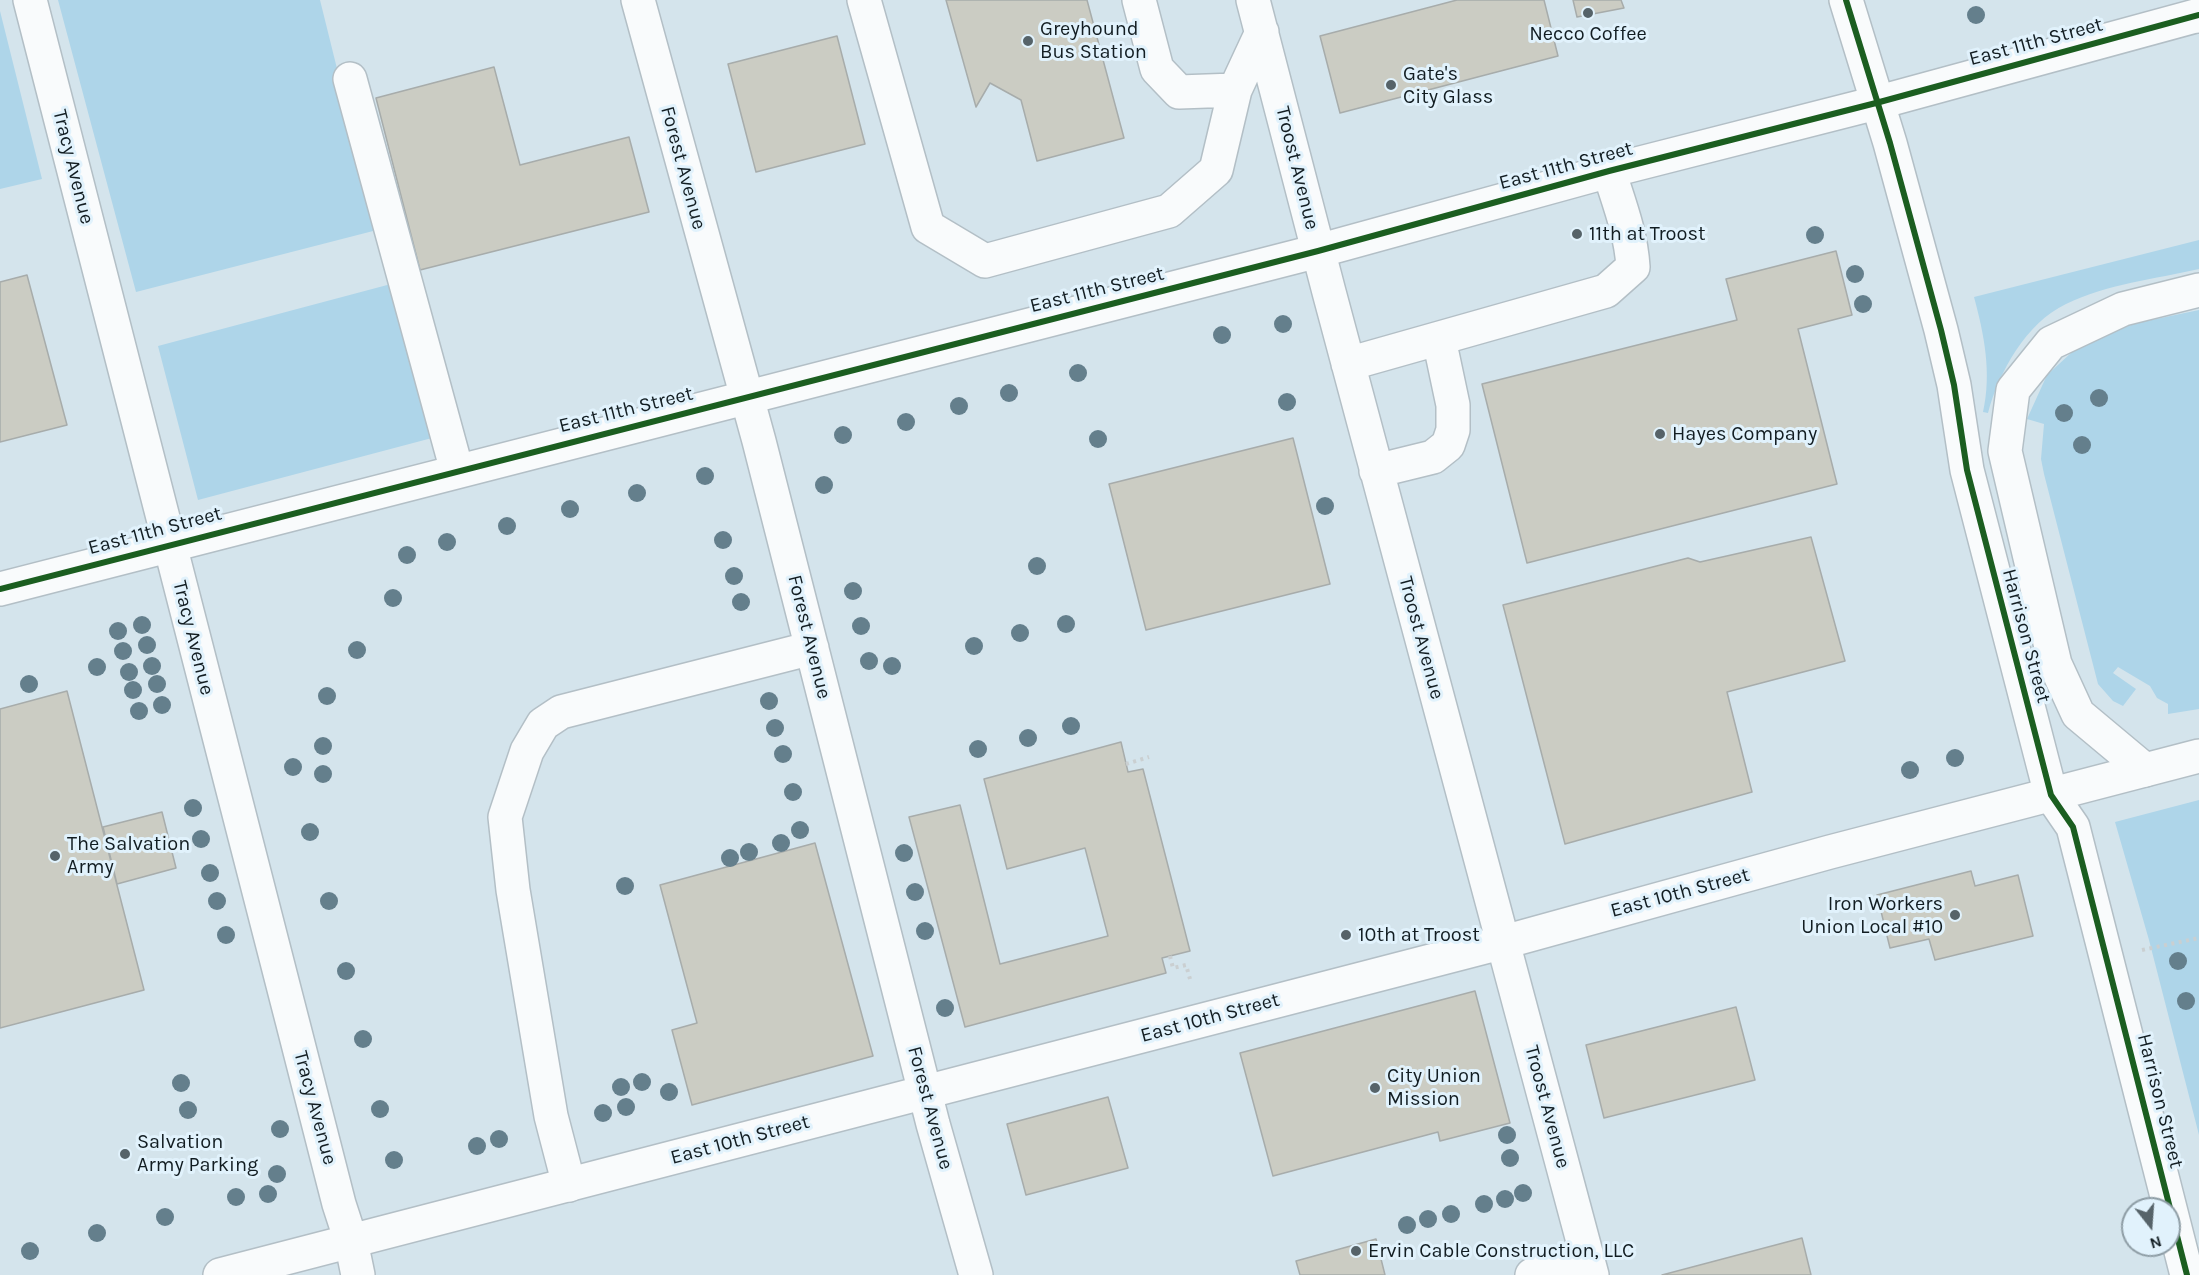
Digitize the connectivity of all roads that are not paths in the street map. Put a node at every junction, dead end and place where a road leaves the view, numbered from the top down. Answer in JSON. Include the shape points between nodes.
{"nodes":[{"id":1,"x":30,"y":0,"type":"edge"},
{"id":2,"x":638,"y":0,"type":"edge"},
{"id":3,"x":864,"y":0,"type":"edge"},
{"id":4,"x":1139,"y":0,"type":"edge"},
{"id":5,"x":1253,"y":0,"type":"edge"},
{"id":6,"x":1846,"y":0,"type":"edge"},
{"id":7,"x":2198,"y":16,"type":"edge"},
{"id":8,"x":1262,"y":32,"type":"junction"},
{"id":9,"x":350,"y":79,"type":"dead end"},
{"id":10,"x":1236,"y":90,"type":"junction"},
{"id":11,"x":1876,"y":103,"type":"junction"},
{"id":12,"x":1610,"y":171,"type":"junction"},
{"id":13,"x":1318,"y":250,"type":"junction"},
{"id":14,"x":2199,"y":290,"type":"edge"},
{"id":15,"x":1439,"y":339,"type":"junction"},
{"id":16,"x":1348,"y":364,"type":"junction"},
{"id":17,"x":746,"y":397,"type":"junction"},
{"id":18,"x":457,"y":471,"type":"junction"},
{"id":19,"x":1376,"y":471,"type":"junction"},
{"id":20,"x":170,"y":544,"type":"junction"},
{"id":21,"x":0,"y":589,"type":"edge"},
{"id":22,"x":812,"y":648,"type":"junction"},
{"id":23,"x":2199,"y":756,"type":"edge"},
{"id":24,"x":2145,"y":770,"type":"junction"},
{"id":25,"x":2051,"y":795,"type":"junction"},
{"id":26,"x":1504,"y":942,"type":"junction"},
{"id":27,"x":926,"y":1092,"type":"junction"},
{"id":28,"x":568,"y":1185,"type":"junction"},
{"id":29,"x":351,"y":1241,"type":"junction"},
{"id":30,"x":1590,"y":1268,"type":"edge"},
{"id":31,"x":220,"y":1275,"type":"edge"},
{"id":32,"x":358,"y":1275,"type":"edge"},
{"id":33,"x":976,"y":1275,"type":"edge"},
{"id":34,"x":1532,"y":1275,"type":"edge"},
{"id":35,"x":2187,"y":1275,"type":"edge"}],
"edges":[{"from":1,"to":20,"type":"main road","name":"Tracy Avenue"},
{"from":2,"to":17,"type":"main road","name":"Forest Avenue"},
{"from":3,"to":10,"type":"main road","via":[[928,227],[984,261],[1169,211],[1216,170]]},
{"from":4,"to":10,"type":"main road","via":[[1157,69],[1179,92]]},
{"from":5,"to":8,"type":"main road","name":"Troost Avenue"},
{"from":6,"to":11,"type":"main road","name":"Harrison Street"},
{"from":7,"to":11,"type":"main road","name":"East 11th Street"},
{"from":8,"to":10,"type":"main road"},
{"from":8,"to":13,"type":"main road","name":"Troost Avenue"},
{"from":9,"to":18,"type":"main road"},
{"from":11,"to":12,"type":"main road","name":"East 11th Street"},
{"from":11,"to":25,"type":"main road","name":"Harrison Street","via":[[1941,330],[1966,470]]},
{"from":12,"to":13,"type":"main road","name":"East 11th Street"},
{"from":12,"to":15,"type":"main road","via":[[1628,226],[1633,267],[1606,291]]},
{"from":13,"to":16,"type":"main road","name":"Troost Avenue"},
{"from":13,"to":17,"type":"main road","name":"East 11th Street"},
{"from":14,"to":24,"type":"main road","via":[[2123,309],[2051,343],[2013,390],[2005,451],[2055,664],[2078,714]]},
{"from":15,"to":16,"type":"main road"},
{"from":15,"to":19,"type":"main road","via":[[1453,405],[1453,430],[1448,446],[1433,457]]},
{"from":16,"to":19,"type":"main road","name":"Troost Avenue"},
{"from":17,"to":18,"type":"main road","name":"East 11th Street"},
{"from":17,"to":22,"type":"main road","name":"Forest Avenue"},
{"from":18,"to":20,"type":"main road","name":"East 11th Street"},
{"from":19,"to":26,"type":"main road","name":"Troost Avenue"},
{"from":20,"to":21,"type":"main road","name":"East 11th Street"},
{"from":20,"to":29,"type":"main road","name":"Tracy Avenue"},
{"from":22,"to":27,"type":"main road","name":"Forest Avenue"},
{"from":22,"to":28,"type":"main road","via":[[561,712],[543,724],[527,751],[505,817],[513,890],[551,1116]]},
{"from":23,"to":24,"type":"main road","name":"East 10th Street"},
{"from":24,"to":25,"type":"main road","name":"East 10th Street"},
{"from":25,"to":26,"type":"main road","name":"East 10th Street"},
{"from":25,"to":35,"type":"main road","name":"Harrison Street","via":[[2073,827]]},
{"from":26,"to":27,"type":"main road","name":"East 10th Street"},
{"from":26,"to":30,"type":"main road","name":"Troost Avenue"},
{"from":27,"to":28,"type":"main road","name":"East 10th Street"},
{"from":27,"to":33,"type":"main road","name":"Forest Avenue"},
{"from":28,"to":29,"type":"main road","name":"East 10th Street"},
{"from":29,"to":31,"type":"main road","name":"East 10th Street"},
{"from":29,"to":32,"type":"main road","name":"Tracy Avenue"},
{"from":30,"to":34,"type":"main road"}]}
